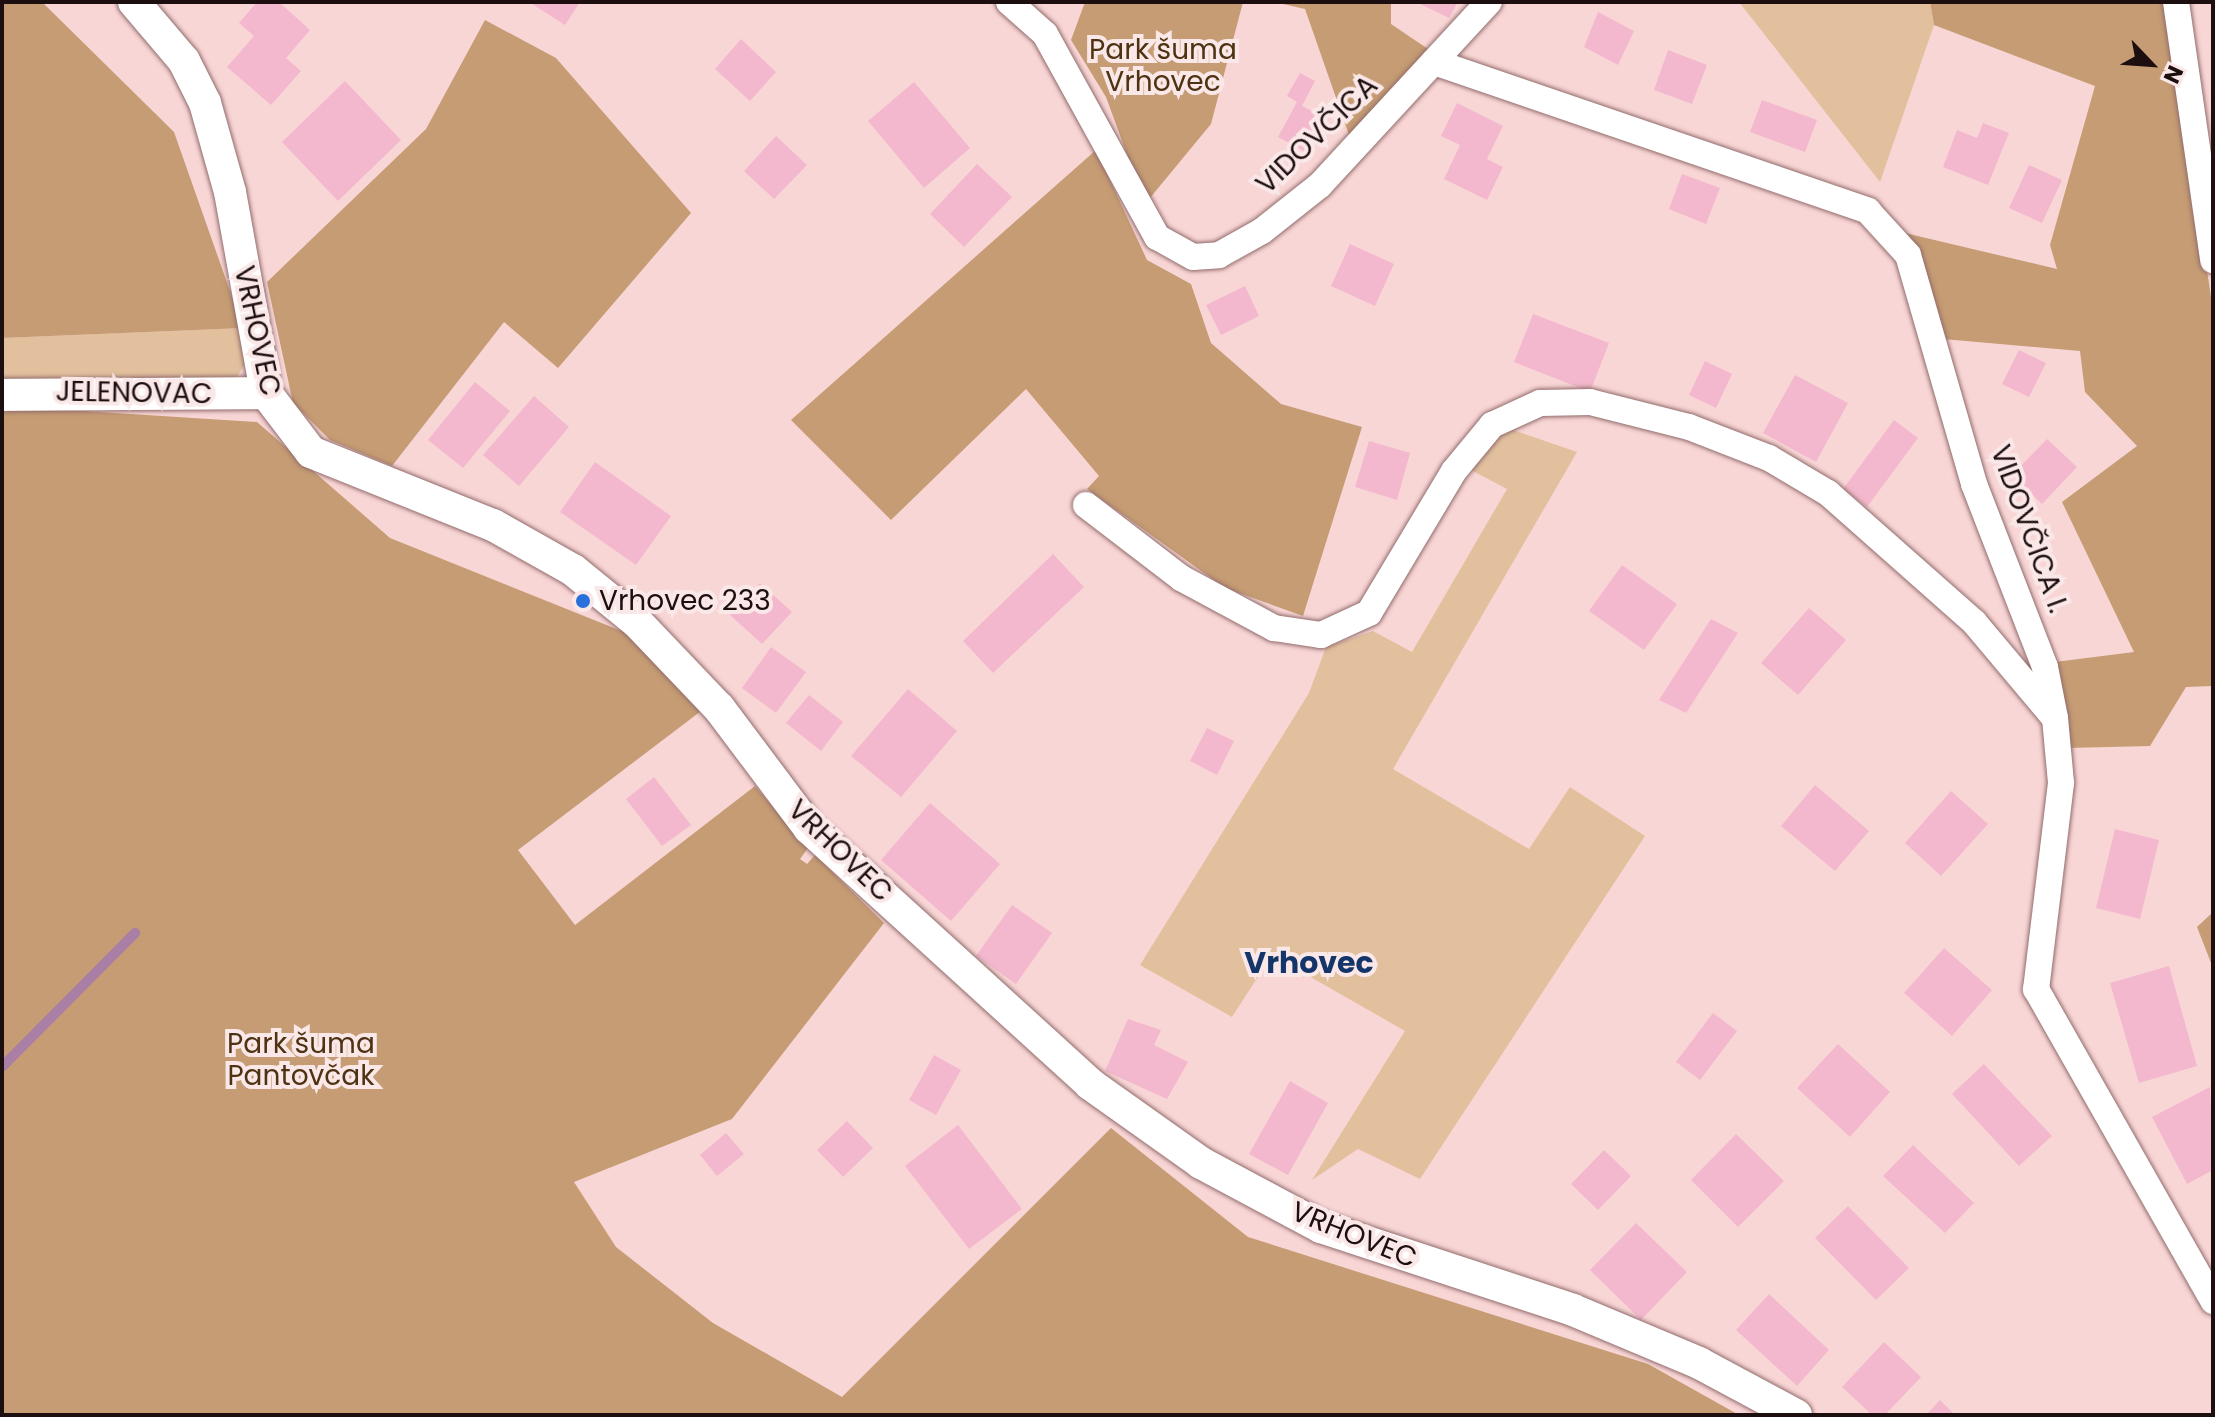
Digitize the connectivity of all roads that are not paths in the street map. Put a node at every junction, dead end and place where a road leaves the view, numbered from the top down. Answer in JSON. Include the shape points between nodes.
{"nodes":[{"id":1,"x":134,"y":2,"type":"edge"},
{"id":2,"x":1009,"y":2,"type":"edge"},
{"id":3,"x":1489,"y":2,"type":"edge"},
{"id":4,"x":2176,"y":2,"type":"edge"},
{"id":5,"x":1434,"y":62,"type":"junction"},
{"id":6,"x":2213,"y":260,"type":"edge"},
{"id":7,"x":266,"y":393,"type":"junction"},
{"id":8,"x":2,"y":395,"type":"edge"},
{"id":9,"x":1086,"y":505,"type":"dead end"},
{"id":10,"x":2055,"y":718,"type":"junction"},
{"id":11,"x":2213,"y":1301,"type":"edge"},
{"id":12,"x":1796,"y":1415,"type":"edge"}],
"edges":[{"from":1,"to":7,"type":"street","name":"VRHOVEC","via":[[184,61],[219,142]]},
{"from":2,"to":5,"type":"street","name":"VIDOVČICA","via":[[1045,34],[1157,237],[1193,257],[1219,255],[1262,231],[1320,185]]},
{"from":3,"to":5,"type":"street","name":"VIDOVČICA"},
{"from":4,"to":6,"type":"street"},
{"from":5,"to":10,"type":"street","name":"VIDOVČICA I.","via":[[1841,200],[1894,234],[1908,255],[1974,484],[2045,667]]},
{"from":7,"to":8,"type":"street","name":"JELENOVAC"},
{"from":7,"to":12,"type":"street","name":"VRHOVEC","via":[[292,435],[330,465],[506,531],[573,570],[630,615],[719,708],[809,828],[1090,1084],[1201,1163],[1321,1227],[1573,1310]]},
{"from":9,"to":10,"type":"street","via":[[1181,578],[1274,628],[1321,635],[1369,613],[1454,471],[1492,425],[1540,403],[1590,402],[1689,427],[1769,458],[1828,493],[1974,622]]},
{"from":10,"to":11,"type":"street","name":"VIDOVČICA I.","via":[[2061,783],[2036,989]]}]}
